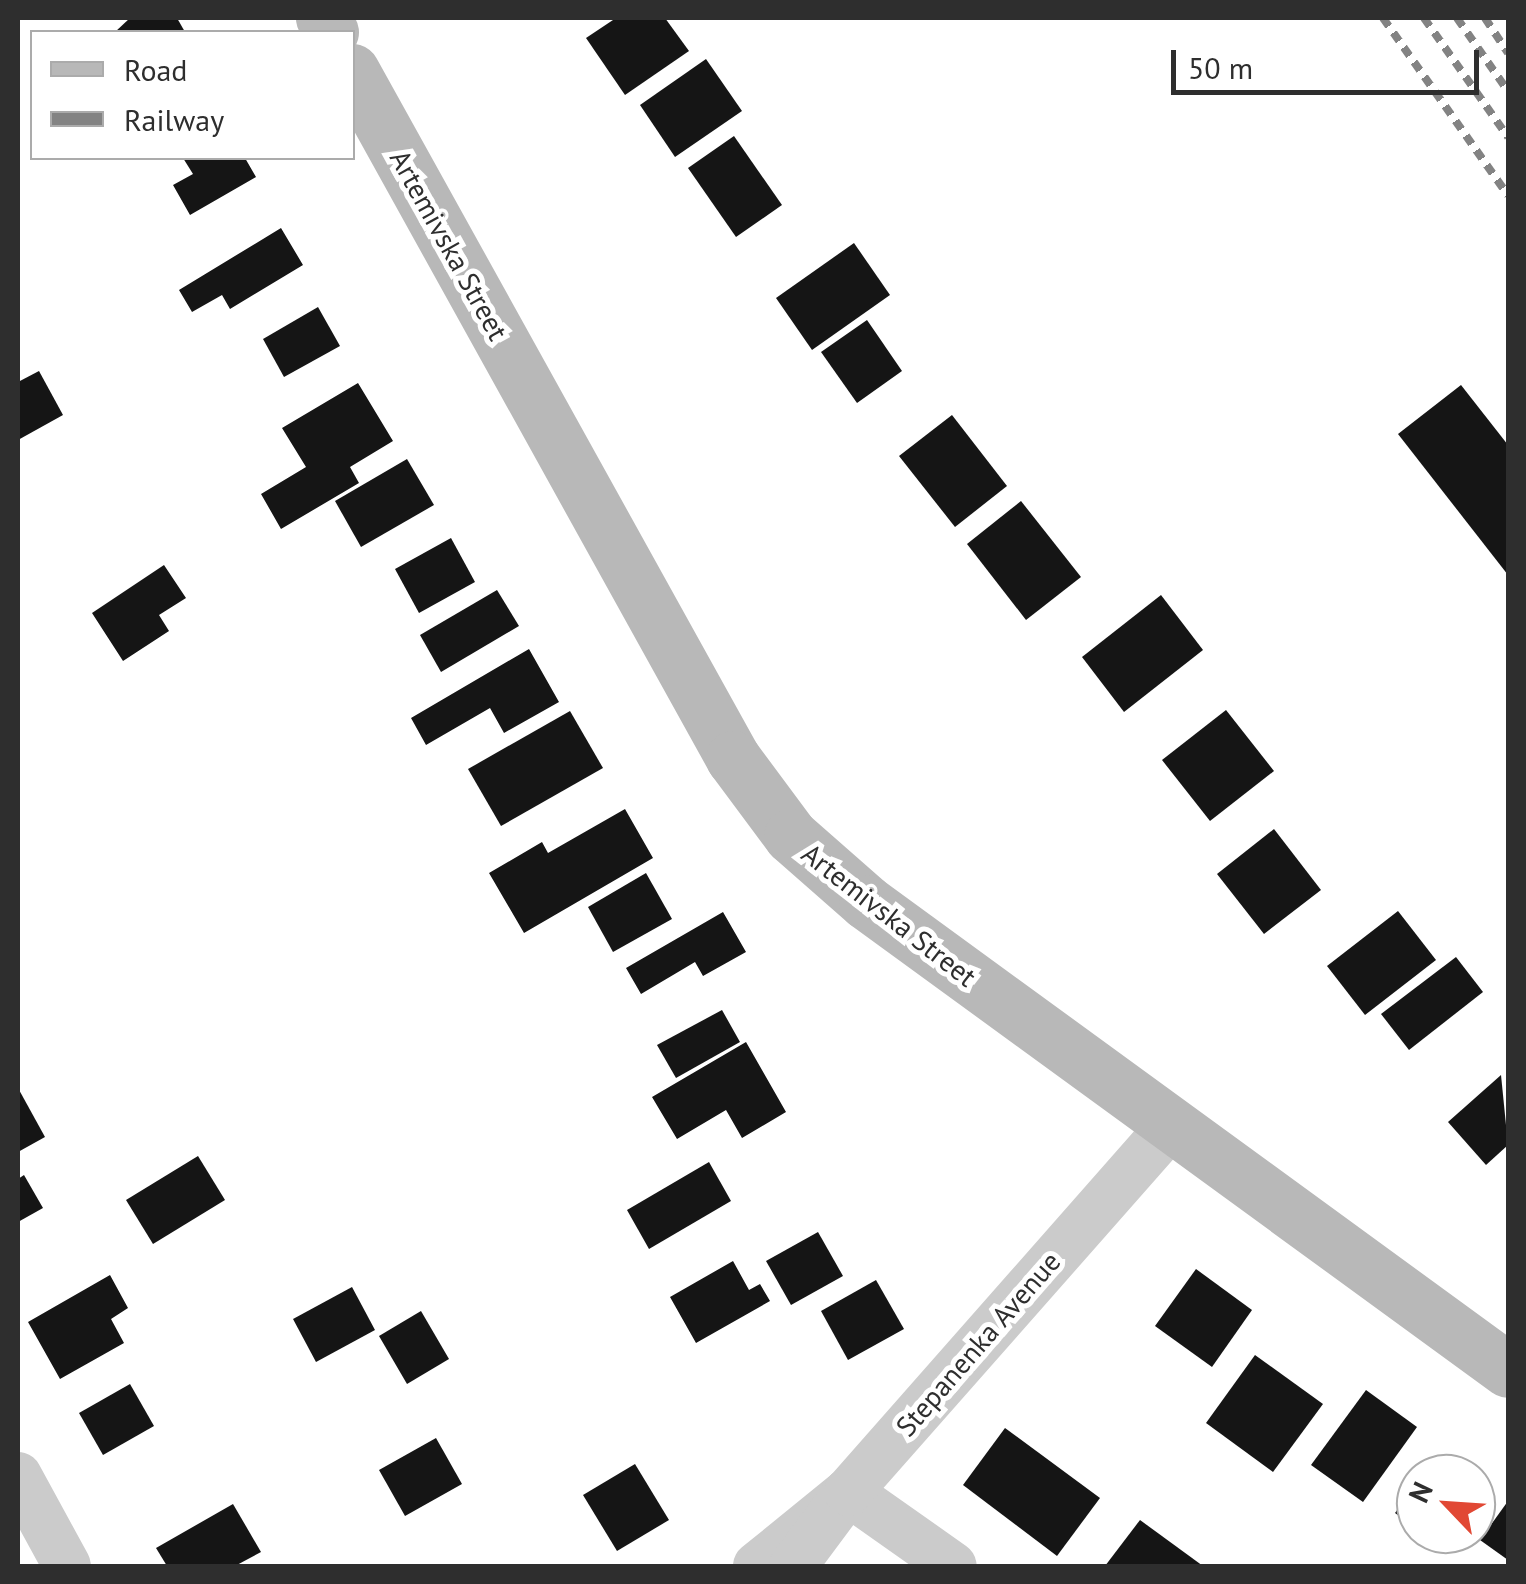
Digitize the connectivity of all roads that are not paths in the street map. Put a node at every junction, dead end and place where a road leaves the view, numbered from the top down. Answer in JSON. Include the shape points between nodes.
{"nodes":[{"id":1,"x":355,"y":76,"type":"edge"},
{"id":2,"x":1170,"y":1128,"type":"junction"},
{"id":3,"x":1508,"y":1370,"type":"edge"},
{"id":4,"x":18,"y":1476,"type":"edge"},
{"id":5,"x":848,"y":1492,"type":"junction"},
{"id":6,"x":67,"y":1566,"type":"edge"},
{"id":7,"x":756,"y":1566,"type":"edge"},
{"id":8,"x":794,"y":1566,"type":"edge"},
{"id":9,"x":952,"y":1566,"type":"edge"}],
"edges":[{"from":1,"to":2,"type":"main road","name":"Artemivska Street","via":[[733,758],[791,836]]},
{"from":2,"to":3,"type":"main road","name":"Artemivska Street"},
{"from":2,"to":5,"type":"street","name":"Stepanenka Avenue"},
{"from":4,"to":6,"type":"street"},
{"from":5,"to":7,"type":"street"},
{"from":5,"to":8,"type":"street","name":"Stepanenka Avenue"},
{"from":5,"to":9,"type":"street"}]}
